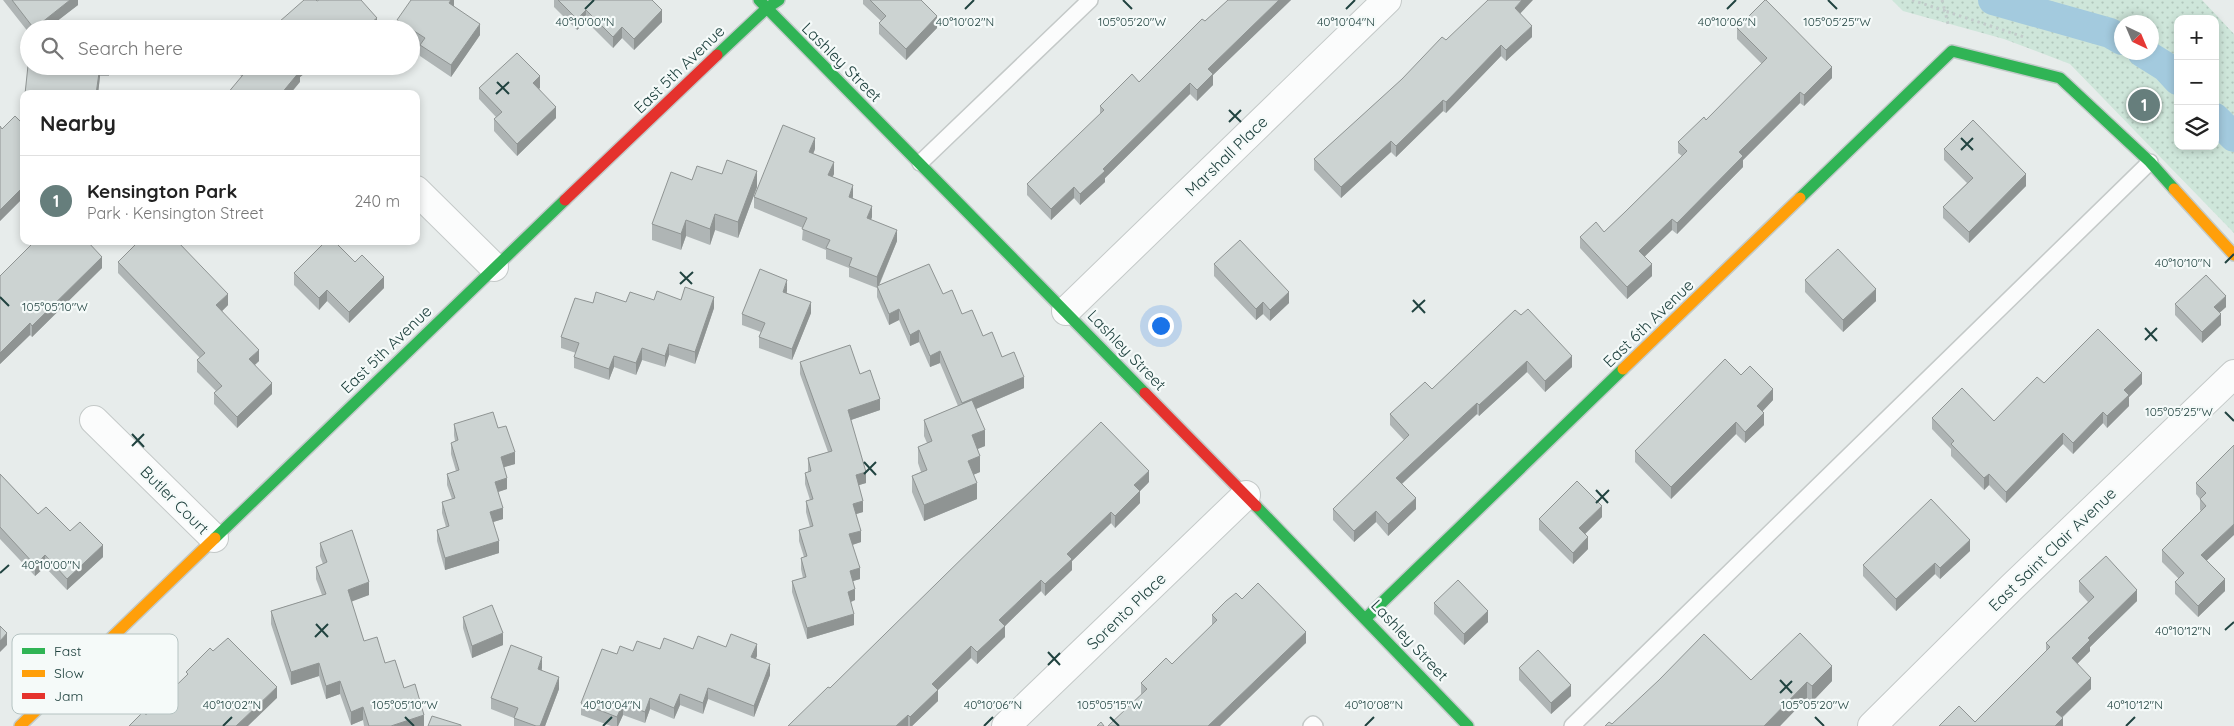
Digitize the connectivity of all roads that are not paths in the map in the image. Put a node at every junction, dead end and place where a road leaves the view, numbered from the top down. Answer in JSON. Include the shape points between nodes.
{"nodes":[{"id":1,"x":779,"y":0,"type":"edge"},
{"id":2,"x":1090,"y":0,"type":"edge"},
{"id":3,"x":1387,"y":0,"type":"edge"},
{"id":4,"x":763,"y":4,"type":"edge"},
{"id":5,"x":2150,"y":162,"type":"junction"},
{"id":6,"x":920,"y":163,"type":"junction"},
{"id":7,"x":420,"y":194,"type":"edge"},
{"id":8,"x":2234,"y":255,"type":"edge"},
{"id":9,"x":494,"y":268,"type":"junction"},
{"id":10,"x":1066,"y":311,"type":"junction"},
{"id":11,"x":2234,"y":374,"type":"edge"},
{"id":12,"x":94,"y":420,"type":"dead end"},
{"id":13,"x":1246,"y":495,"type":"junction"},
{"id":14,"x":214,"y":538,"type":"junction"},
{"id":15,"x":1366,"y":618,"type":"junction"},
{"id":16,"x":115,"y":634,"type":"edge"},
{"id":17,"x":32,"y":714,"type":"edge"},
{"id":18,"x":20,"y":726,"type":"edge"},
{"id":19,"x":1006,"y":726,"type":"edge"},
{"id":20,"x":1311,"y":726,"type":"edge"},
{"id":21,"x":1315,"y":726,"type":"edge"},
{"id":22,"x":1468,"y":726,"type":"edge"},
{"id":23,"x":1572,"y":726,"type":"edge"},
{"id":24,"x":1872,"y":726,"type":"edge"}],
"edges":[{"from":1,"to":4,"type":"street","name":"East 5th Avenue"},
{"from":2,"to":6,"type":"lane"},
{"from":3,"to":10,"type":"street","name":"Marshall Place"},
{"from":4,"to":6,"type":"street","name":"Lashley Street"},
{"from":4,"to":9,"type":"street","name":"East 5th Avenue"},
{"from":5,"to":8,"type":"street"},
{"from":5,"to":15,"type":"street","name":"East 6th Avenue","via":[[2060,78],[1952,51]]},
{"from":5,"to":23,"type":"lane"},
{"from":6,"to":10,"type":"street","name":"Lashley Street"},
{"from":7,"to":9,"type":"street"},
{"from":9,"to":14,"type":"street","name":"East 5th Avenue"},
{"from":10,"to":13,"type":"street","name":"Lashley Street"},
{"from":11,"to":24,"type":"street","name":"East Saint Clair Avenue"},
{"from":12,"to":14,"type":"street","name":"Butler Court"},
{"from":13,"to":15,"type":"street","name":"Lashley Street"},
{"from":13,"to":19,"type":"street","name":"Sorento Place"},
{"from":14,"to":16,"type":"street","name":"East 5th Avenue"},
{"from":15,"to":22,"type":"street","name":"Lashley Street"},
{"from":17,"to":18,"type":"street","name":"East 5th Avenue"},
{"from":20,"to":21,"type":"lane"}]}
